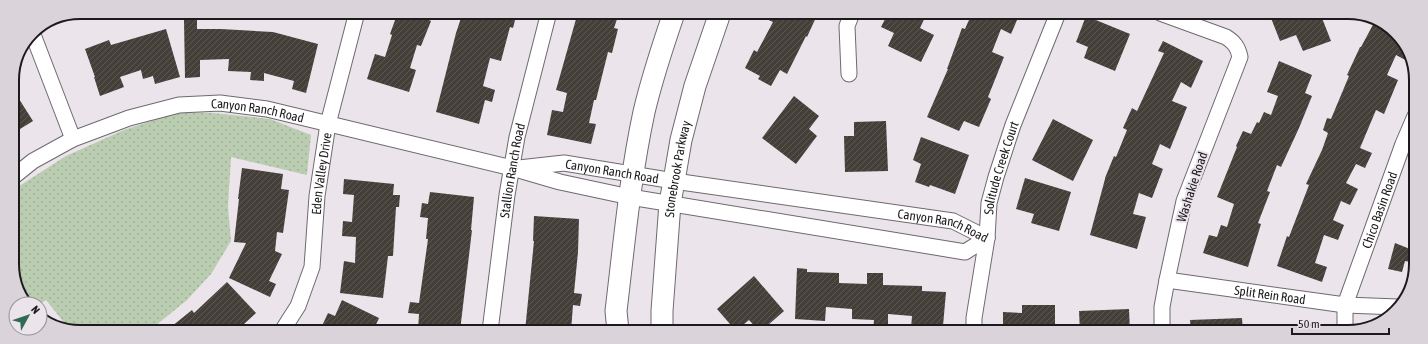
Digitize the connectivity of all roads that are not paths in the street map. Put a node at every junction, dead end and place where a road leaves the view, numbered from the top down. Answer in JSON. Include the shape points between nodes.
{"nodes":[{"id":1,"x":355,"y":19,"type":"edge"},
{"id":2,"x":546,"y":19,"type":"edge"},
{"id":3,"x":672,"y":19,"type":"edge"},
{"id":4,"x":718,"y":19,"type":"edge"},
{"id":5,"x":850,"y":19,"type":"edge"},
{"id":6,"x":1056,"y":19,"type":"edge"},
{"id":7,"x":1176,"y":19,"type":"edge"},
{"id":8,"x":35,"y":40,"type":"edge"},
{"id":9,"x":849,"y":74,"type":"dead end"},
{"id":10,"x":328,"y":124,"type":"junction"},
{"id":11,"x":1409,"y":130,"type":"edge"},
{"id":12,"x":73,"y":139,"type":"junction"},
{"id":13,"x":512,"y":168,"type":"junction"},
{"id":14,"x":19,"y":172,"type":"edge"},
{"id":15,"x":633,"y":174,"type":"junction"},
{"id":16,"x":674,"y":181,"type":"junction"},
{"id":17,"x":630,"y":197,"type":"junction"},
{"id":18,"x":670,"y":203,"type":"junction"},
{"id":19,"x":987,"y":238,"type":"junction"},
{"id":20,"x":1167,"y":280,"type":"junction"},
{"id":21,"x":1345,"y":306,"type":"junction"},
{"id":22,"x":1391,"y":307,"type":"edge"},
{"id":23,"x":286,"y":325,"type":"edge"},
{"id":24,"x":491,"y":325,"type":"edge"},
{"id":25,"x":617,"y":325,"type":"edge"},
{"id":26,"x":662,"y":325,"type":"edge"},
{"id":27,"x":974,"y":325,"type":"edge"},
{"id":28,"x":1162,"y":325,"type":"edge"},
{"id":29,"x":1345,"y":325,"type":"edge"}],
"edges":[{"from":1,"to":10,"type":"street","name":"Eden Valley Drive"},
{"from":2,"to":13,"type":"street","name":"Stallion Ranch Road","via":[[517,137]]},
{"from":3,"to":15,"type":"main road","via":[[644,112]]},
{"from":4,"to":16,"type":"main road","name":"Stonebrook Parkway","via":[[695,86],[681,140]]},
{"from":5,"to":9,"type":"street","via":[[847,26]]},
{"from":6,"to":19,"type":"street","name":"Solitude Creek Court","via":[[1004,151],[989,203]]},
{"from":7,"to":20,"type":"street","name":"Washakie Road","via":[[1226,37],[1238,48],[1240,57],[1184,201]]},
{"from":8,"to":12,"type":"street"},
{"from":10,"to":12,"type":"street","name":"Canyon Ranch Road","via":[[267,109],[220,103],[179,105],[130,118]]},
{"from":10,"to":13,"type":"street","name":"Canyon Ranch Road"},
{"from":10,"to":23,"type":"street","name":"Eden Valley Drive","via":[[316,196],[312,267],[298,306]]},
{"from":11,"to":21,"type":"street","name":"Chico Basin Road"},
{"from":12,"to":14,"type":"street","name":"Canyon Ranch Road","via":[[33,161]]},
{"from":13,"to":15,"type":"street","name":"Canyon Ranch Road","via":[[564,163]]},
{"from":13,"to":17,"type":"street","name":"Canyon Ranch Road","via":[[560,182]]},
{"from":13,"to":24,"type":"street","name":"Stallion Ranch Road"},
{"from":15,"to":16,"type":"street","name":"Canyon Ranch Road"},
{"from":15,"to":17,"type":"main road"},
{"from":16,"to":18,"type":"main road","name":"Stonebrook Parkway"},
{"from":16,"to":19,"type":"street","name":"Canyon Ranch Road","via":[[953,221]]},
{"from":17,"to":18,"type":"street","name":"Canyon Ranch Road"},
{"from":17,"to":25,"type":"main road","via":[[616,311]]},
{"from":18,"to":19,"type":"street","name":"Canyon Ranch Road","via":[[965,252]]},
{"from":18,"to":26,"type":"main road","name":"Stonebrook Parkway"},
{"from":19,"to":27,"type":"street","name":"Solitude Creek Court"},
{"from":20,"to":21,"type":"street","name":"Split Rein Road"},
{"from":20,"to":28,"type":"street","name":"Washakie Road"},
{"from":21,"to":22,"type":"street","name":"Split Rein Road"},
{"from":21,"to":29,"type":"street","name":"Chico Basin Road"}]}
